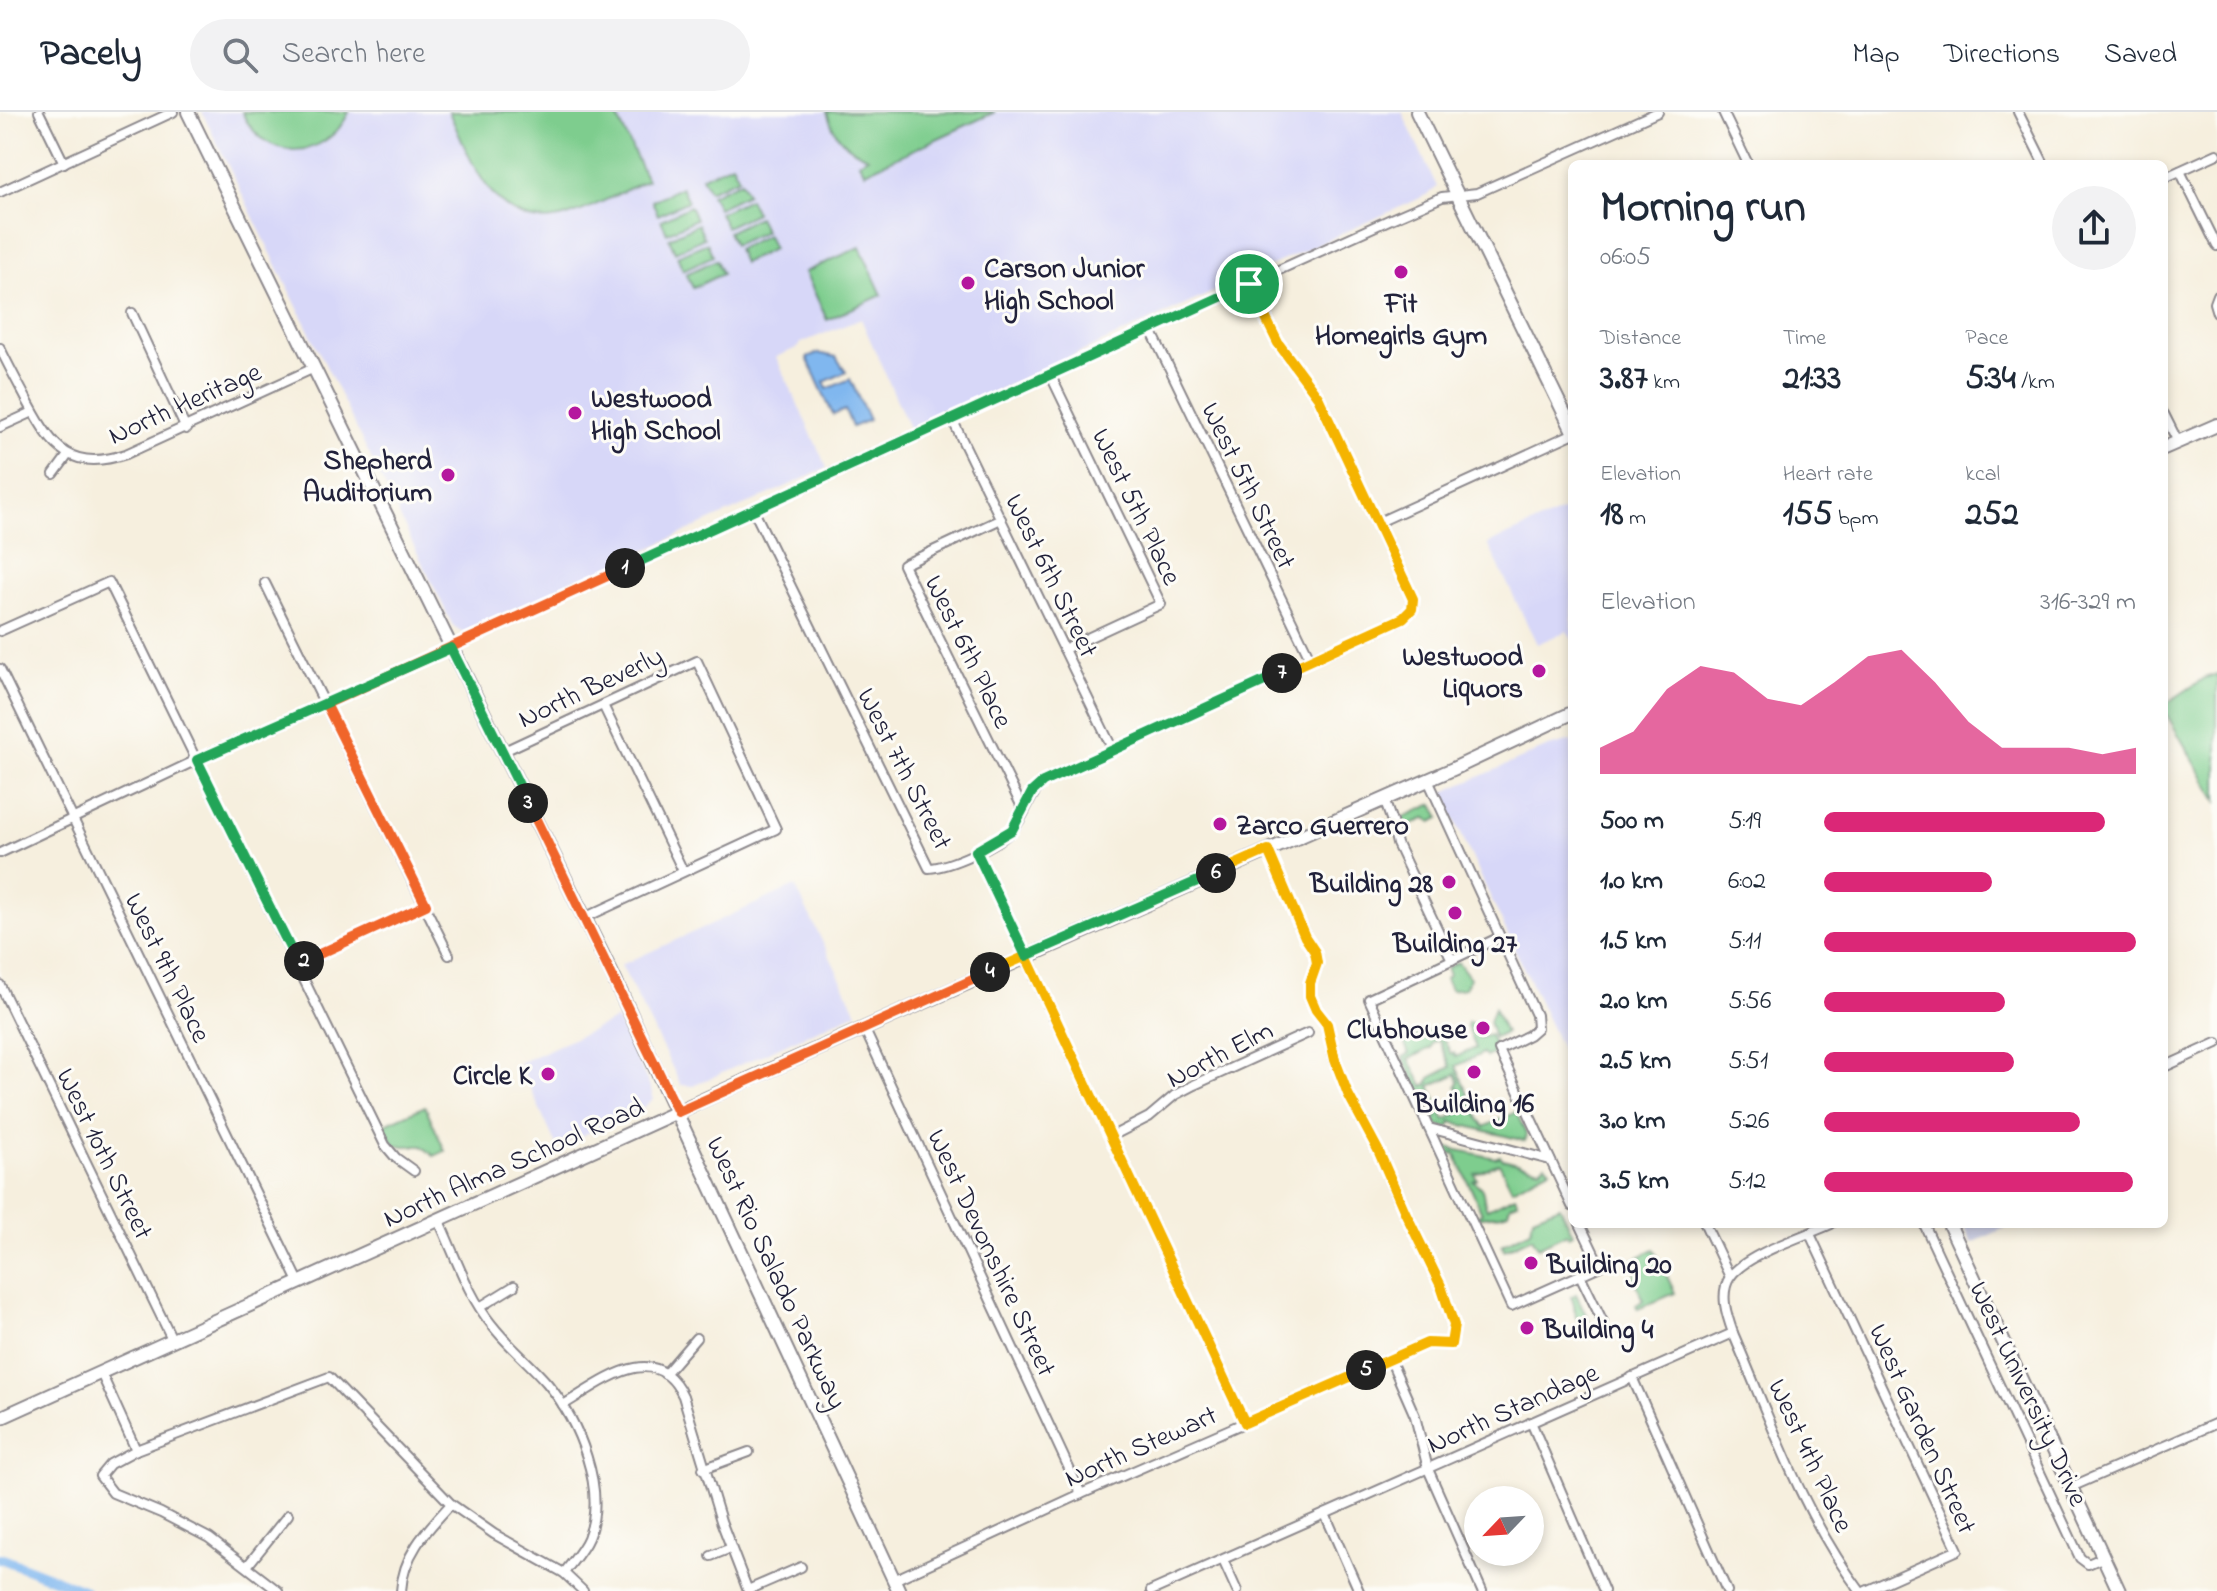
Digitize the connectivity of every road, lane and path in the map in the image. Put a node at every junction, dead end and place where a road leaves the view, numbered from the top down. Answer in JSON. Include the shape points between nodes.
{"nodes":[{"id":1,"x":39,"y":112,"type":"edge"},
{"id":2,"x":173,"y":112,"type":"edge"},
{"id":3,"x":188,"y":112,"type":"edge"},
{"id":4,"x":1417,"y":112,"type":"edge"},
{"id":5,"x":1658,"y":112,"type":"edge"},
{"id":6,"x":1723,"y":112,"type":"edge"},
{"id":7,"x":2018,"y":112,"type":"edge"},
{"id":8,"x":2217,"y":154,"type":"edge"},
{"id":9,"x":1746,"y":160,"type":"edge"},
{"id":10,"x":2042,"y":160,"type":"edge"},
{"id":11,"x":64,"y":163,"type":"junction"},
{"id":12,"x":2180,"y":171,"type":"junction"},
{"id":13,"x":2168,"y":176,"type":"edge"},
{"id":14,"x":0,"y":192,"type":"edge"},
{"id":15,"x":1458,"y":195,"type":"junction"},
{"id":16,"x":2217,"y":246,"type":"edge"},
{"id":17,"x":1249,"y":284,"type":"junction"},
{"id":18,"x":2217,"y":295,"type":"edge"},
{"id":19,"x":132,"y":313,"type":"dead end"},
{"id":20,"x":2217,"y":313,"type":"edge"},
{"id":21,"x":1150,"y":328,"type":"junction"},
{"id":22,"x":0,"y":348,"type":"edge"},
{"id":23,"x":314,"y":368,"type":"junction"},
{"id":24,"x":1050,"y":374,"type":"junction"},
{"id":25,"x":33,"y":412,"type":"junction"},
{"id":26,"x":952,"y":419,"type":"junction"},
{"id":27,"x":2168,"y":422,"type":"edge"},
{"id":28,"x":1568,"y":423,"type":"edge"},
{"id":29,"x":2217,"y":425,"type":"edge"},
{"id":30,"x":0,"y":427,"type":"edge"},
{"id":31,"x":186,"y":429,"type":"junction"},
{"id":32,"x":1568,"y":433,"type":"edge"},
{"id":33,"x":2178,"y":442,"type":"junction"},
{"id":34,"x":2168,"y":446,"type":"edge"},
{"id":35,"x":68,"y":455,"type":"junction"},
{"id":36,"x":54,"y":474,"type":"dead end"},
{"id":37,"x":753,"y":509,"type":"junction"},
{"id":38,"x":1001,"y":519,"type":"junction"},
{"id":39,"x":1379,"y":522,"type":"junction"},
{"id":40,"x":265,"y":583,"type":"dead end"},
{"id":41,"x":0,"y":631,"type":"edge"},
{"id":42,"x":451,"y":648,"type":"junction"},
{"id":43,"x":1064,"y":649,"type":"junction"},
{"id":44,"x":1311,"y":660,"type":"junction"},
{"id":45,"x":0,"y":669,"type":"edge"},
{"id":46,"x":326,"y":704,"type":"junction"},
{"id":47,"x":603,"y":705,"type":"junction"},
{"id":48,"x":1568,"y":715,"type":"edge"},
{"id":49,"x":1113,"y":750,"type":"junction"},
{"id":50,"x":502,"y":752,"type":"junction"},
{"id":51,"x":197,"y":760,"type":"junction"},
{"id":52,"x":1428,"y":780,"type":"junction"},
{"id":53,"x":1384,"y":799,"type":"junction"},
{"id":54,"x":1024,"y":811,"type":"junction"},
{"id":55,"x":72,"y":820,"type":"junction"},
{"id":56,"x":1268,"y":850,"type":"junction"},
{"id":57,"x":976,"y":851,"type":"junction"},
{"id":58,"x":0,"y":853,"type":"edge"},
{"id":59,"x":683,"y":871,"type":"junction"},
{"id":60,"x":426,"y":905,"type":"junction"},
{"id":61,"x":584,"y":918,"type":"junction"},
{"id":62,"x":1500,"y":937,"type":"junction"},
{"id":63,"x":449,"y":955,"type":"dead end"},
{"id":64,"x":1026,"y":956,"type":"junction"},
{"id":65,"x":1452,"y":960,"type":"junction"},
{"id":66,"x":298,"y":964,"type":"junction"},
{"id":67,"x":0,"y":985,"type":"edge"},
{"id":68,"x":864,"y":1028,"type":"junction"},
{"id":69,"x":1308,"y":1033,"type":"dead end"},
{"id":70,"x":2217,"y":1043,"type":"edge"},
{"id":71,"x":2168,"y":1065,"type":"edge"},
{"id":72,"x":678,"y":1112,"type":"junction"},
{"id":73,"x":1429,"y":1128,"type":"junction"},
{"id":74,"x":1110,"y":1137,"type":"junction"},
{"id":75,"x":1550,"y":1160,"type":"junction"},
{"id":76,"x":414,"y":1171,"type":"dead end"},
{"id":77,"x":1568,"y":1197,"type":"edge"},
{"id":78,"x":439,"y":1221,"type":"junction"},
{"id":79,"x":1582,"y":1228,"type":"edge"},
{"id":80,"x":1707,"y":1228,"type":"edge"},
{"id":81,"x":1823,"y":1228,"type":"edge"},
{"id":82,"x":1926,"y":1228,"type":"edge"},
{"id":83,"x":1951,"y":1228,"type":"edge"},
{"id":84,"x":1810,"y":1234,"type":"junction"},
{"id":85,"x":1580,"y":1275,"type":"junction"},
{"id":86,"x":1730,"y":1277,"type":"junction"},
{"id":87,"x":300,"y":1284,"type":"junction"},
{"id":88,"x":514,"y":1286,"type":"dead end"},
{"id":89,"x":480,"y":1307,"type":"junction"},
{"id":90,"x":1603,"y":1322,"type":"dead end"},
{"id":91,"x":1733,"y":1333,"type":"junction"},
{"id":92,"x":696,"y":1338,"type":"dead end"},
{"id":93,"x":173,"y":1341,"type":"junction"},
{"id":94,"x":1390,"y":1359,"type":"junction"},
{"id":95,"x":101,"y":1373,"type":"junction"},
{"id":96,"x":665,"y":1374,"type":"junction"},
{"id":97,"x":1632,"y":1377,"type":"junction"},
{"id":98,"x":563,"y":1405,"type":"junction"},
{"id":99,"x":1,"y":1414,"type":"edge"},
{"id":100,"x":1531,"y":1422,"type":"junction"},
{"id":101,"x":1245,"y":1423,"type":"junction"},
{"id":102,"x":2217,"y":1423,"type":"edge"},
{"id":103,"x":136,"y":1450,"type":"junction"},
{"id":104,"x":749,"y":1452,"type":"dead end"},
{"id":105,"x":703,"y":1469,"type":"junction"},
{"id":106,"x":1428,"y":1469,"type":"junction"},
{"id":107,"x":2071,"y":1487,"type":"junction"},
{"id":108,"x":1081,"y":1494,"type":"junction"},
{"id":109,"x":451,"y":1504,"type":"junction"},
{"id":110,"x":1325,"y":1514,"type":"junction"},
{"id":111,"x":288,"y":1515,"type":"dead end"},
{"id":112,"x":731,"y":1548,"type":"junction"},
{"id":113,"x":711,"y":1556,"type":"dead end"},
{"id":114,"x":2104,"y":1557,"type":"junction"},
{"id":115,"x":1223,"y":1560,"type":"junction"},
{"id":116,"x":248,"y":1565,"type":"junction"},
{"id":117,"x":801,"y":1567,"type":"dead end"},
{"id":118,"x":564,"y":1573,"type":"junction"},
{"id":119,"x":896,"y":1586,"type":"edge"},
{"id":120,"x":748,"y":1590,"type":"edge"},
{"id":121,"x":278,"y":1591,"type":"edge"},
{"id":122,"x":401,"y":1591,"type":"edge"},
{"id":123,"x":583,"y":1591,"type":"edge"},
{"id":124,"x":1151,"y":1591,"type":"edge"},
{"id":125,"x":1237,"y":1591,"type":"edge"},
{"id":126,"x":1359,"y":1591,"type":"edge"},
{"id":127,"x":1482,"y":1591,"type":"edge"},
{"id":128,"x":1604,"y":1591,"type":"edge"},
{"id":129,"x":1727,"y":1591,"type":"edge"},
{"id":130,"x":1863,"y":1591,"type":"edge"},
{"id":131,"x":2119,"y":1591,"type":"edge"}],
"edges":[{"from":1,"to":11,"type":"street"},
{"from":2,"to":11,"type":"street"},
{"from":3,"to":23,"type":"main road","name":"West Rio Salado Parkway"},
{"from":4,"to":15,"type":"main road"},
{"from":5,"to":15,"type":"street","via":[[1476,194]]},
{"from":6,"to":9,"type":"street"},
{"from":7,"to":10,"type":"street"},
{"from":8,"to":12,"type":"street"},
{"from":11,"to":14,"type":"street"},
{"from":12,"to":13,"type":"street"},
{"from":12,"to":16,"type":"street"},
{"from":15,"to":17,"type":"street","via":[[1440,198]]},
{"from":15,"to":28,"type":"main road"},
{"from":17,"to":21,"type":"street"},
{"from":17,"to":39,"type":"street","via":[[1278,343],[1318,397]]},
{"from":18,"to":20,"type":"street"},
{"from":19,"to":31,"type":"street"},
{"from":21,"to":24,"type":"street"},
{"from":21,"to":44,"type":"street","name":"West 5th Street"},
{"from":22,"to":25,"type":"street"},
{"from":23,"to":31,"type":"street","name":"North Heritage"},
{"from":23,"to":42,"type":"main road","name":"West Rio Salado Parkway"},
{"from":24,"to":26,"type":"street"},
{"from":24,"to":43,"type":"street","name":"West 5th Place","via":[[1161,604]]},
{"from":25,"to":30,"type":"street"},
{"from":25,"to":35,"type":"street","via":[[48,438]]},
{"from":26,"to":37,"type":"street"},
{"from":26,"to":38,"type":"street","name":"West 6th Street"},
{"from":27,"to":33,"type":"street"},
{"from":29,"to":33,"type":"main road"},
{"from":31,"to":35,"type":"street","name":"North Heritage","via":[[109,460]]},
{"from":32,"to":39,"type":"street"},
{"from":33,"to":34,"type":"main road"},
{"from":35,"to":36,"type":"street"},
{"from":37,"to":42,"type":"street"},
{"from":37,"to":57,"type":"street","name":"West 7th Street","via":[[929,868]]},
{"from":38,"to":43,"type":"street","name":"West 6th Street"},
{"from":38,"to":54,"type":"street","name":"West 6th Place","via":[[903,565]]},
{"from":39,"to":44,"type":"street","via":[[1413,599],[1412,609]]},
{"from":40,"to":46,"type":"street"},
{"from":41,"to":51,"type":"street","via":[[109,582]]},
{"from":42,"to":46,"type":"street"},
{"from":42,"to":50,"type":"main road","name":"West Rio Salado Parkway"},
{"from":43,"to":49,"type":"street","name":"West 6th Street"},
{"from":44,"to":49,"type":"street"},
{"from":45,"to":55,"type":"street","name":"West 9th Place"},
{"from":46,"to":51,"type":"street"},
{"from":46,"to":60,"type":"street"},
{"from":47,"to":50,"type":"street","name":"North Beverly"},
{"from":47,"to":59,"type":"street"},
{"from":47,"to":59,"type":"street","name":"North Beverly","via":[[697,661],[776,829]]},
{"from":48,"to":52,"type":"main road","name":"North Alma School Road"},
{"from":49,"to":54,"type":"street","via":[[1043,782]]},
{"from":50,"to":61,"type":"main road","name":"West Rio Salado Parkway"},
{"from":51,"to":55,"type":"street"},
{"from":51,"to":66,"type":"street"},
{"from":52,"to":53,"type":"main road","name":"North Alma School Road"},
{"from":52,"to":62,"type":"street"},
{"from":53,"to":56,"type":"main road","name":"North Alma School Road"},
{"from":53,"to":65,"type":"street","via":[[1397,844]]},
{"from":54,"to":57,"type":"street","via":[[1012,830]]},
{"from":55,"to":58,"type":"street"},
{"from":55,"to":87,"type":"street","name":"West 9th Place"},
{"from":56,"to":64,"type":"main road","name":"North Alma School Road"},
{"from":56,"to":94,"type":"street","name":"North Stewart","via":[[1315,952],[1310,996],[1327,1024],[1348,1094],[1441,1286],[1454,1325],[1451,1344],[1427,1343]]},
{"from":57,"to":64,"type":"street","name":"West 7th Street"},
{"from":59,"to":61,"type":"street"},
{"from":60,"to":63,"type":"street"},
{"from":60,"to":66,"type":"street"},
{"from":61,"to":72,"type":"main road","name":"West Rio Salado Parkway"},
{"from":62,"to":65,"type":"street"},
{"from":62,"to":75,"type":"street","via":[[1537,1028],[1499,1050]]},
{"from":64,"to":68,"type":"main road","name":"North Alma School Road"},
{"from":64,"to":74,"type":"street","name":"West 7th Street"},
{"from":65,"to":73,"type":"street","via":[[1369,999]]},
{"from":66,"to":76,"type":"street","via":[[385,1145]]},
{"from":67,"to":93,"type":"street","name":"West 10th Street"},
{"from":68,"to":72,"type":"main road","name":"North Alma School Road"},
{"from":68,"to":108,"type":"street","name":"West Devonshire Street"},
{"from":69,"to":74,"type":"street","name":"North Elm","via":[[1194,1085]]},
{"from":70,"to":71,"type":"street"},
{"from":72,"to":78,"type":"main road","name":"North Alma School Road"},
{"from":72,"to":119,"type":"main road","name":"West Rio Salado Parkway"},
{"from":73,"to":75,"type":"street"},
{"from":73,"to":85,"type":"street","via":[[1511,1306]]},
{"from":74,"to":101,"type":"street","name":"West 7th Street"},
{"from":75,"to":77,"type":"street"},
{"from":78,"to":87,"type":"main road","name":"North Alma School Road"},
{"from":78,"to":89,"type":"street"},
{"from":79,"to":85,"type":"street","via":[[1600,1266]]},
{"from":80,"to":86,"type":"street"},
{"from":81,"to":84,"type":"street"},
{"from":82,"to":114,"type":"street","name":"West University Drive","via":[[2080,1558],[2088,1564]]},
{"from":83,"to":107,"type":"main road","name":"West University Drive"},
{"from":84,"to":86,"type":"street","via":[[1742,1265]]},
{"from":84,"to":130,"type":"street","name":"West Garden Street","via":[[1958,1550]]},
{"from":85,"to":90,"type":"street"},
{"from":86,"to":91,"type":"street","via":[[1725,1299]]},
{"from":87,"to":93,"type":"main road","name":"North Alma School Road"},
{"from":88,"to":89,"type":"street"},
{"from":89,"to":98,"type":"street"},
{"from":91,"to":97,"type":"street","name":"North Standage"},
{"from":91,"to":130,"type":"street","name":"West 4th Place","via":[[1808,1509]]},
{"from":92,"to":96,"type":"street"},
{"from":93,"to":95,"type":"main road","name":"North Alma School Road"},
{"from":94,"to":101,"type":"street","name":"North Stewart"},
{"from":94,"to":106,"type":"street","via":[[1415,1416]]},
{"from":95,"to":99,"type":"main road","name":"North Alma School Road"},
{"from":95,"to":103,"type":"street"},
{"from":96,"to":98,"type":"street","via":[[645,1366],[630,1368]]},
{"from":96,"to":105,"type":"street","via":[[683,1396]]},
{"from":97,"to":100,"type":"street","name":"North Standage"},
{"from":97,"to":129,"type":"street"},
{"from":98,"to":118,"type":"street","via":[[596,1490],[588,1538]]},
{"from":100,"to":106,"type":"street","name":"North Standage"},
{"from":100,"to":128,"type":"street"},
{"from":101,"to":108,"type":"street","name":"North Stewart"},
{"from":102,"to":107,"type":"street"},
{"from":103,"to":109,"type":"street","via":[[329,1377]]},
{"from":103,"to":116,"type":"street","via":[[100,1476],[113,1493],[209,1538]]},
{"from":104,"to":105,"type":"street"},
{"from":105,"to":112,"type":"street"},
{"from":106,"to":110,"type":"street","name":"North Standage"},
{"from":106,"to":127,"type":"street"},
{"from":107,"to":114,"type":"main road","name":"West University Drive"},
{"from":108,"to":119,"type":"street","name":"North Stewart"},
{"from":109,"to":118,"type":"street"},
{"from":109,"to":122,"type":"street","via":[[415,1547]]},
{"from":110,"to":115,"type":"street","name":"North Standage"},
{"from":110,"to":126,"type":"street"},
{"from":111,"to":116,"type":"street"},
{"from":112,"to":113,"type":"street"},
{"from":112,"to":120,"type":"street"},
{"from":114,"to":131,"type":"main road","name":"West University Drive"},
{"from":115,"to":124,"type":"street","name":"North Standage"},
{"from":115,"to":125,"type":"street"},
{"from":116,"to":121,"type":"street"},
{"from":117,"to":120,"type":"street"},
{"from":118,"to":123,"type":"street"}]}
